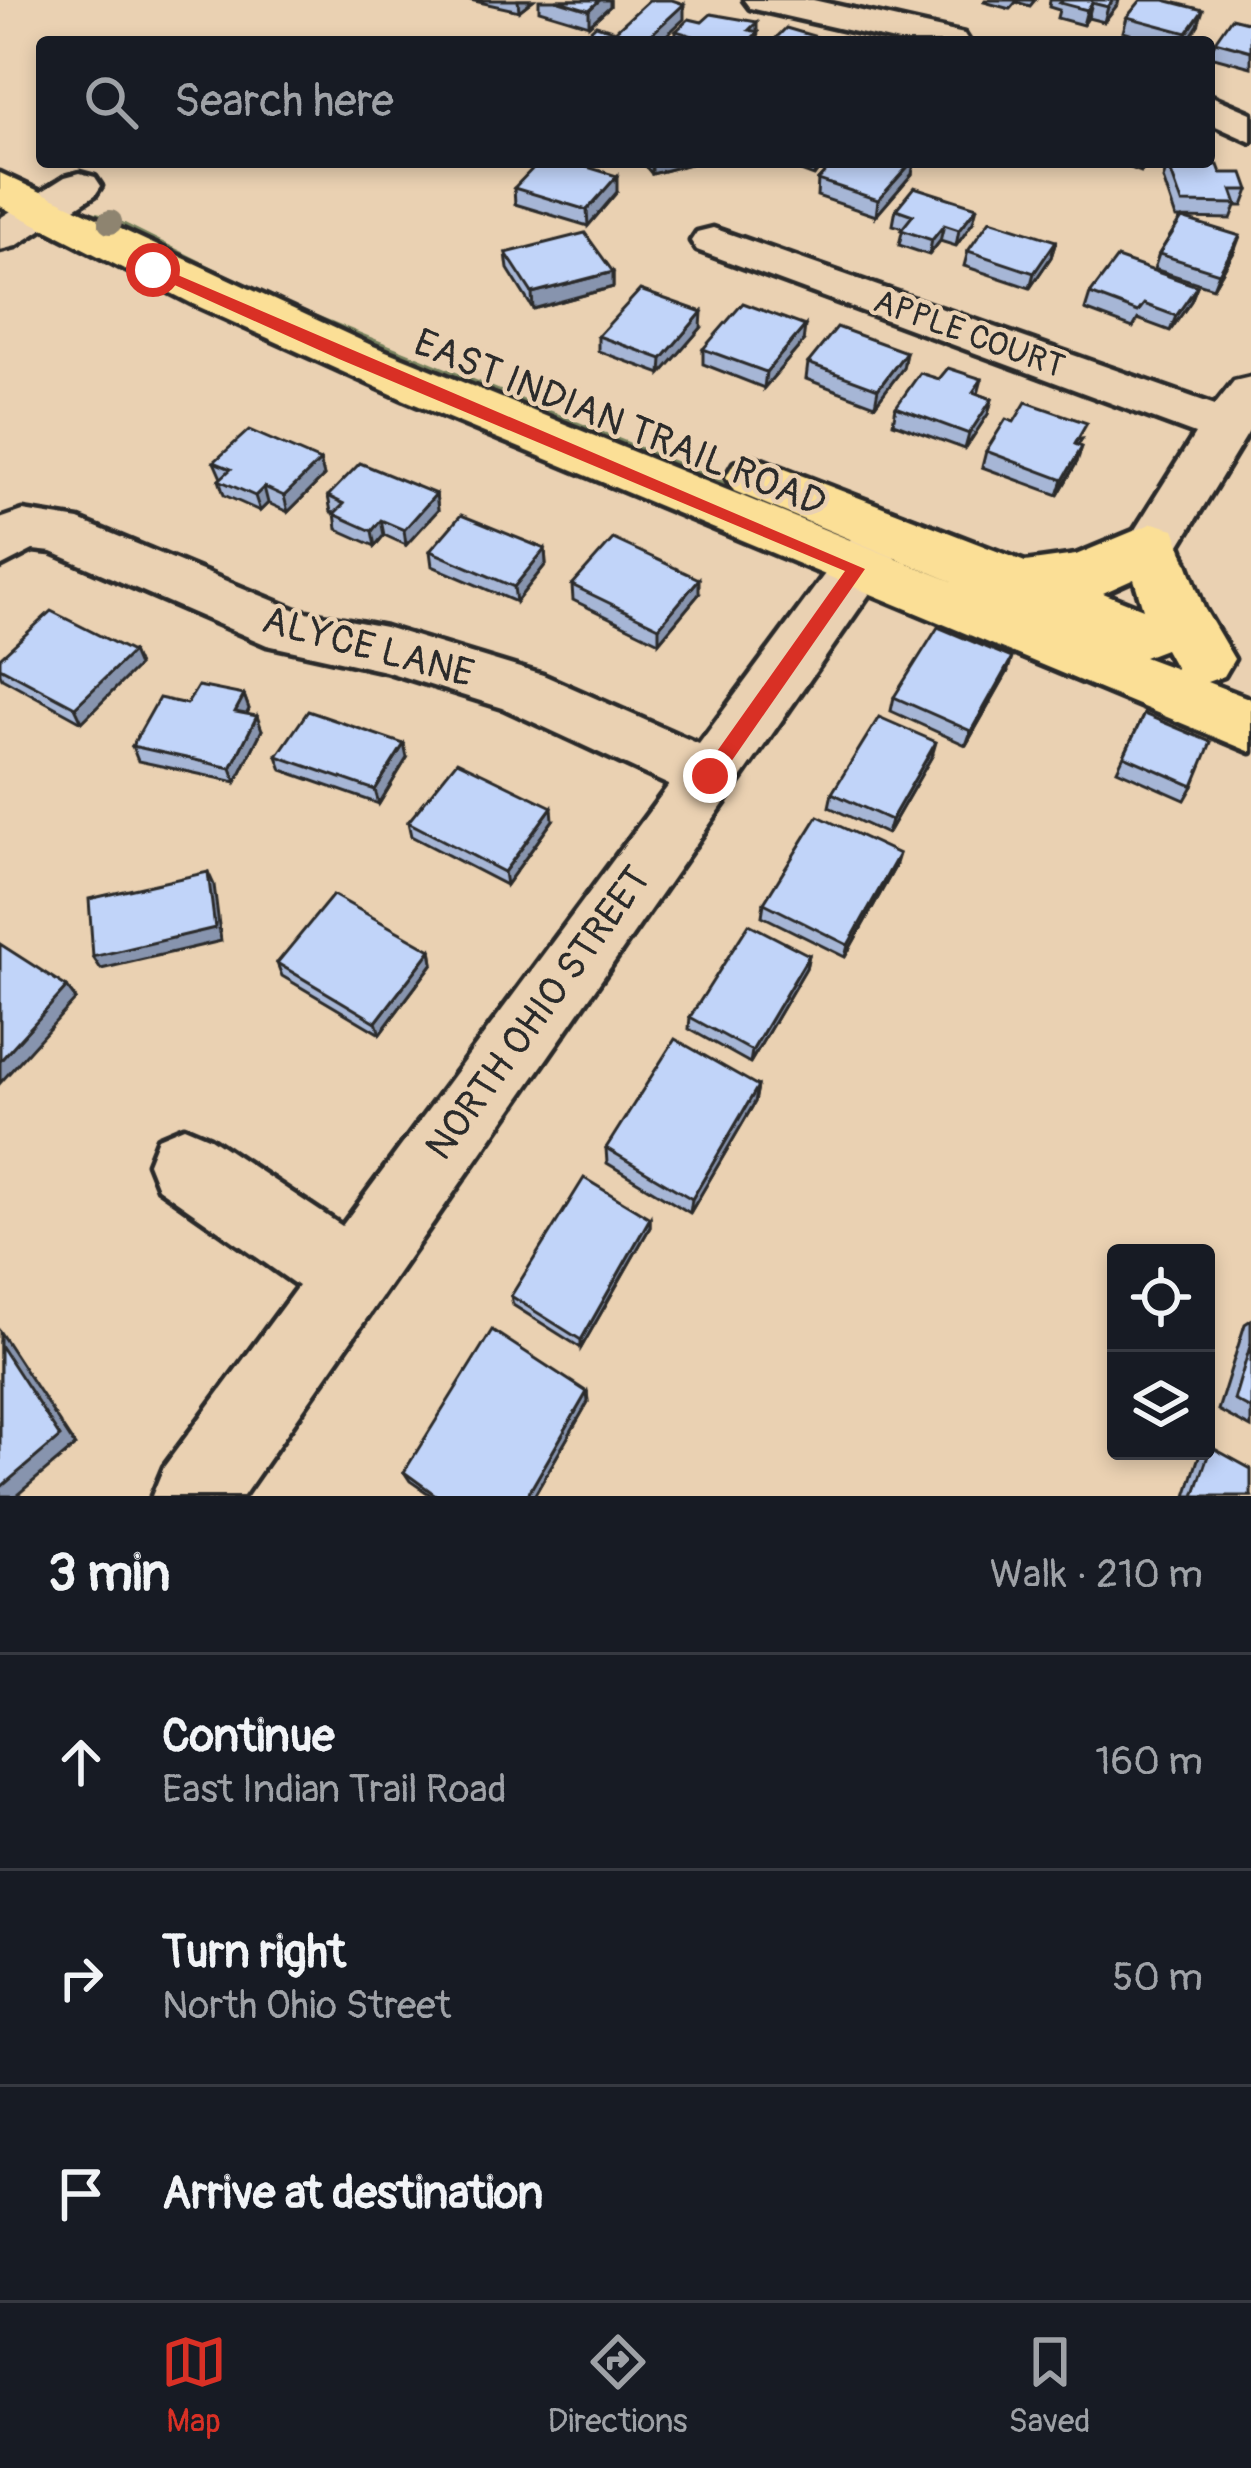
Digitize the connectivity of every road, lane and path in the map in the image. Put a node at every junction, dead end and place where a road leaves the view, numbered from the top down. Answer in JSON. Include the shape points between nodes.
{"nodes":[{"id":1,"x":763,"y":0,"type":"edge"},
{"id":2,"x":923,"y":36,"type":"edge"},
{"id":3,"x":1215,"y":110,"type":"edge"},
{"id":4,"x":1251,"y":130,"type":"edge"},
{"id":5,"x":0,"y":142,"type":"edge"},
{"id":6,"x":31,"y":205,"type":"edge"},
{"id":7,"x":712,"y":241,"type":"dead end"},
{"id":8,"x":1238,"y":410,"type":"edge"},
{"id":9,"x":12,"y":539,"type":"edge"},
{"id":10,"x":1153,"y":544,"type":"junction"},
{"id":11,"x":871,"y":550,"type":"junction"},
{"id":12,"x":1024,"y":586,"type":"junction"},
{"id":13,"x":1227,"y":669,"type":"edge"},
{"id":14,"x":1251,"y":726,"type":"edge"},
{"id":15,"x":710,"y":776,"type":"junction"},
{"id":16,"x":184,"y":1162,"type":"dead end"},
{"id":17,"x":348,"y":1275,"type":"junction"},
{"id":18,"x":193,"y":1496,"type":"edge"}],
"edges":[{"from":1,"to":2,"type":"street"},
{"from":3,"to":4,"type":"street"},
{"from":5,"to":6,"type":"main road","name":"EAST INDIAN TRAIL ROAD"},
{"from":6,"to":11,"type":"main road","name":"EAST INDIAN TRAIL ROAD","via":[[262,320]]},
{"from":7,"to":8,"type":"street","name":"APPLE COURT"},
{"from":8,"to":10,"type":"street"},
{"from":9,"to":15,"type":"street","name":"ALYCE LANE","via":[[60,534],[286,630],[385,649],[522,691]]},
{"from":10,"to":12,"type":"main road","via":[[1087,576]]},
{"from":10,"to":13,"type":"main road","via":[[1174,611]]},
{"from":11,"to":12,"type":"main road","name":"EAST INDIAN TRAIL ROAD"},
{"from":11,"to":14,"type":"main road","name":"EAST INDIAN TRAIL ROAD"},
{"from":11,"to":15,"type":"street","name":"NORTH OHIO STREET"},
{"from":12,"to":13,"type":"main road","name":"EAST INDIAN TRAIL ROAD"},
{"from":15,"to":17,"type":"street","name":"NORTH OHIO STREET"},
{"from":16,"to":17,"type":"street"},
{"from":17,"to":18,"type":"street","name":"NORTH OHIO STREET"}]}
